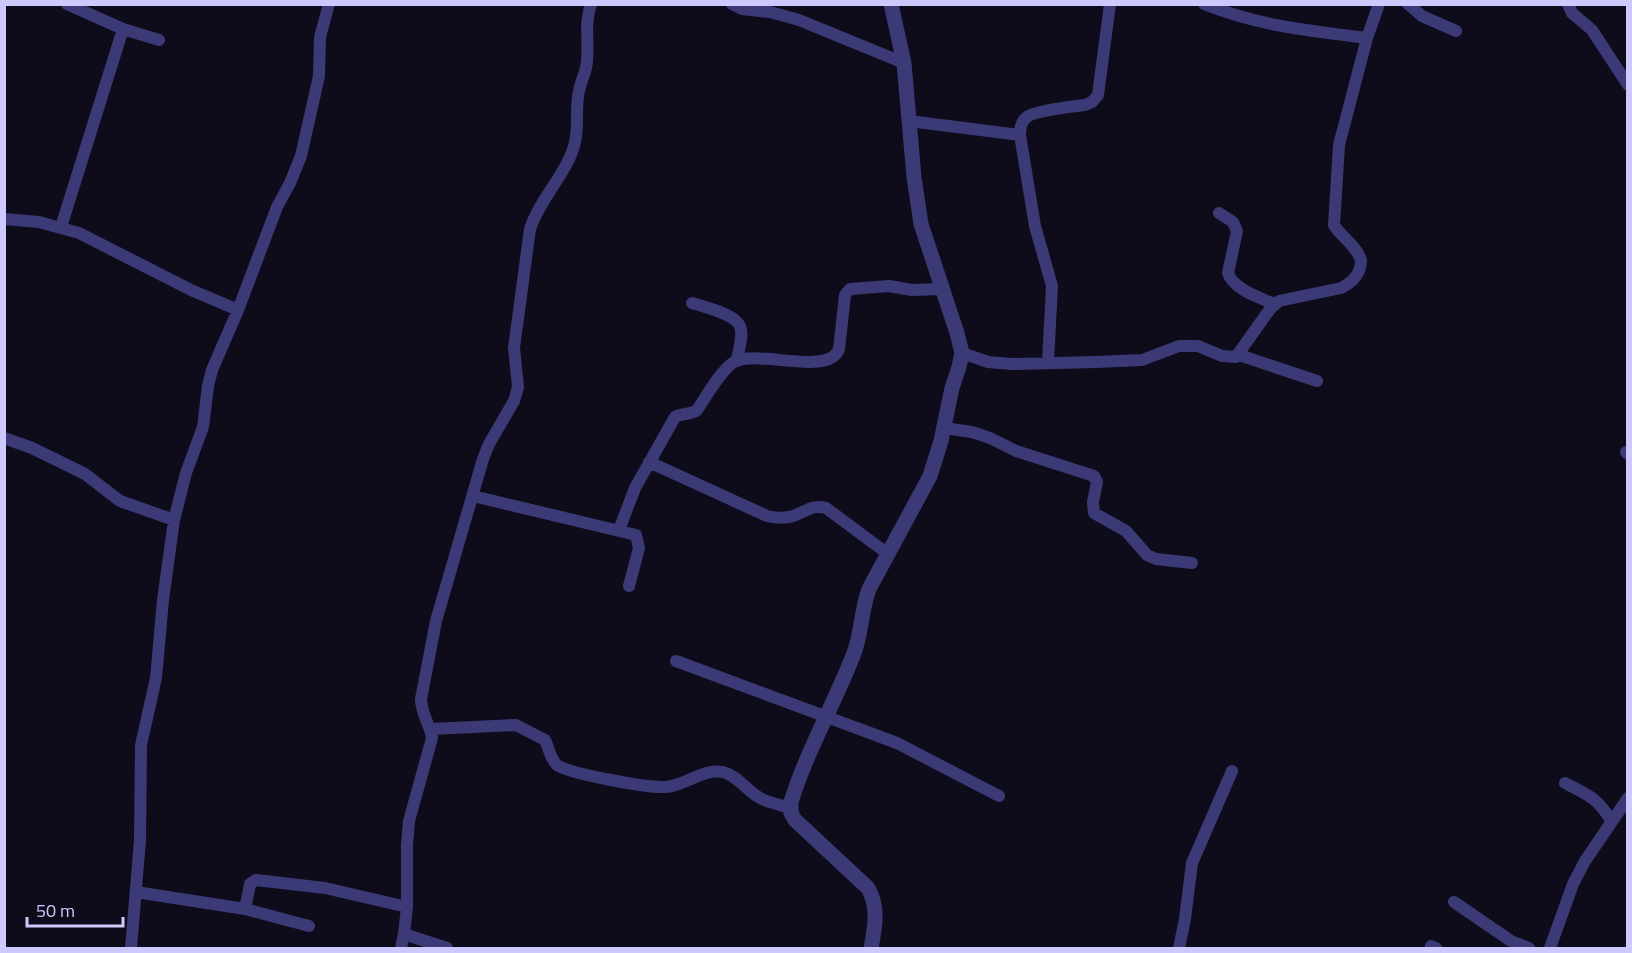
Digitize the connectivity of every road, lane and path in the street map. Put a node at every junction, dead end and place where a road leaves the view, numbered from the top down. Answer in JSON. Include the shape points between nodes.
{"nodes":[{"id":1,"x":67,"y":4,"type":"edge"},
{"id":2,"x":329,"y":4,"type":"edge"},
{"id":3,"x":591,"y":4,"type":"edge"},
{"id":4,"x":732,"y":4,"type":"edge"},
{"id":5,"x":891,"y":4,"type":"edge"},
{"id":6,"x":1110,"y":4,"type":"edge"},
{"id":7,"x":1379,"y":4,"type":"edge"},
{"id":8,"x":1408,"y":4,"type":"edge"},
{"id":9,"x":1208,"y":5,"type":"edge"},
{"id":10,"x":1570,"y":9,"type":"edge"},
{"id":11,"x":123,"y":29,"type":"junction"},
{"id":12,"x":1455,"y":31,"type":"dead end"},
{"id":13,"x":1367,"y":38,"type":"junction"},
{"id":14,"x":159,"y":40,"type":"dead end"},
{"id":15,"x":904,"y":63,"type":"junction"},
{"id":16,"x":1628,"y":85,"type":"edge"},
{"id":17,"x":909,"y":121,"type":"junction"},
{"id":18,"x":1020,"y":135,"type":"junction"},
{"id":19,"x":1219,"y":213,"type":"dead end"},
{"id":20,"x":4,"y":219,"type":"edge"},
{"id":21,"x":61,"y":227,"type":"junction"},
{"id":22,"x":942,"y":289,"type":"junction"},
{"id":23,"x":692,"y":303,"type":"dead end"},
{"id":24,"x":1274,"y":304,"type":"junction"},
{"id":25,"x":238,"y":310,"type":"junction"},
{"id":26,"x":962,"y":353,"type":"junction"},
{"id":27,"x":1239,"y":355,"type":"junction"},
{"id":28,"x":736,"y":361,"type":"junction"},
{"id":29,"x":1048,"y":362,"type":"junction"},
{"id":30,"x":1317,"y":381,"type":"dead end"},
{"id":31,"x":944,"y":428,"type":"junction"},
{"id":32,"x":4,"y":438,"type":"edge"},
{"id":33,"x":649,"y":462,"type":"junction"},
{"id":34,"x":473,"y":496,"type":"junction"},
{"id":35,"x":174,"y":520,"type":"junction"},
{"id":36,"x":619,"y":530,"type":"junction"},
{"id":37,"x":888,"y":554,"type":"junction"},
{"id":38,"x":1192,"y":563,"type":"dead end"},
{"id":39,"x":629,"y":586,"type":"dead end"},
{"id":40,"x":676,"y":660,"type":"dead end"},
{"id":41,"x":825,"y":715,"type":"junction"},
{"id":42,"x":431,"y":729,"type":"junction"},
{"id":43,"x":1232,"y":771,"type":"dead end"},
{"id":44,"x":1565,"y":783,"type":"dead end"},
{"id":45,"x":999,"y":796,"type":"dead end"},
{"id":46,"x":1628,"y":798,"type":"edge"},
{"id":47,"x":791,"y":808,"type":"junction"},
{"id":48,"x":1611,"y":821,"type":"junction"},
{"id":49,"x":136,"y":892,"type":"junction"},
{"id":50,"x":1454,"y":902,"type":"dead end"},
{"id":51,"x":407,"y":907,"type":"junction"},
{"id":52,"x":245,"y":909,"type":"junction"},
{"id":53,"x":309,"y":926,"type":"dead end"},
{"id":54,"x":404,"y":934,"type":"junction"},
{"id":55,"x":872,"y":945,"type":"edge"},
{"id":56,"x":130,"y":948,"type":"edge"},
{"id":57,"x":401,"y":948,"type":"edge"},
{"id":58,"x":447,"y":948,"type":"edge"},
{"id":59,"x":1179,"y":948,"type":"edge"},
{"id":60,"x":1528,"y":948,"type":"edge"},
{"id":61,"x":1550,"y":948,"type":"edge"}],
"edges":[{"from":1,"to":11,"type":"street"},
{"from":2,"to":25,"type":"street","via":[[320,37],[319,76],[301,156]]},
{"from":3,"to":34,"type":"street","via":[[586,23],[587,68],[579,92],[576,140],[530,229],[513,348],[518,387],[489,444]]},
{"from":4,"to":15,"type":"street","via":[[799,20]]},
{"from":5,"to":15,"type":"street"},
{"from":6,"to":18,"type":"street","via":[[1098,95],[1085,105],[1026,117]]},
{"from":7,"to":13,"type":"street"},
{"from":8,"to":12,"type":"street","via":[[1422,16]]},
{"from":9,"to":13,"type":"street","via":[[1252,21]]},
{"from":10,"to":16,"type":"street","via":[[1592,30]]},
{"from":11,"to":14,"type":"street"},
{"from":11,"to":21,"type":"street"},
{"from":13,"to":24,"type":"street","via":[[1339,146],[1334,215],[1334,225],[1359,254],[1361,266],[1354,280],[1341,288]]},
{"from":15,"to":17,"type":"street"},
{"from":17,"to":18,"type":"street"},
{"from":17,"to":22,"type":"street","via":[[921,224]]},
{"from":18,"to":29,"type":"street","via":[[1035,226],[1052,286]]},
{"from":19,"to":24,"type":"street","via":[[1233,222],[1237,231],[1230,280]]},
{"from":20,"to":21,"type":"street"},
{"from":21,"to":25,"type":"street"},
{"from":22,"to":26,"type":"street"},
{"from":22,"to":28,"type":"street","via":[[889,286],[850,290],[845,295],[839,348],[830,360],[758,357]]},
{"from":23,"to":28,"type":"street","via":[[734,318],[741,334]]},
{"from":24,"to":27,"type":"street"},
{"from":25,"to":35,"type":"street","via":[[212,370],[203,427]]},
{"from":26,"to":29,"type":"street","via":[[996,363]]},
{"from":26,"to":31,"type":"street"},
{"from":27,"to":29,"type":"street","via":[[1231,358],[1198,346],[1179,346],[1142,360]]},
{"from":27,"to":30,"type":"street"},
{"from":28,"to":33,"type":"street","via":[[728,366],[697,410],[675,417]]},
{"from":31,"to":37,"type":"street","via":[[930,476]]},
{"from":31,"to":38,"type":"street","via":[[972,432],[1094,476],[1094,513],[1126,531],[1147,555]]},
{"from":32,"to":35,"type":"street","via":[[85,474],[120,501]]},
{"from":33,"to":36,"type":"street","via":[[634,488]]},
{"from":33,"to":37,"type":"street","via":[[767,516],[790,517],[814,506],[826,508]]},
{"from":34,"to":36,"type":"street"},
{"from":34,"to":42,"type":"street","via":[[436,621],[421,699]]},
{"from":35,"to":49,"type":"street","via":[[156,678],[141,745]]},
{"from":36,"to":39,"type":"street","via":[[636,535],[639,542]]},
{"from":37,"to":41,"type":"street","via":[[863,604],[854,653]]},
{"from":40,"to":41,"type":"street"},
{"from":41,"to":45,"type":"street","via":[[897,744]]},
{"from":41,"to":47,"type":"street"},
{"from":42,"to":47,"type":"street","via":[[516,725],[545,741],[559,766],[615,781],[665,787],[709,772],[723,772],[760,799]]},
{"from":42,"to":51,"type":"street","via":[[430,750],[409,821]]},
{"from":43,"to":59,"type":"street","via":[[1192,863]]},
{"from":44,"to":48,"type":"street","via":[[1593,797]]},
{"from":46,"to":48,"type":"street"},
{"from":47,"to":55,"type":"street","via":[[795,820],[868,888],[875,905]]},
{"from":48,"to":61,"type":"street","via":[[1573,884]]},
{"from":49,"to":52,"type":"street"},
{"from":49,"to":56,"type":"street"},
{"from":50,"to":60,"type":"street","via":[[1511,941]]},
{"from":51,"to":52,"type":"street","via":[[325,888],[256,880],[250,884]]},
{"from":51,"to":54,"type":"street"},
{"from":52,"to":53,"type":"street"},
{"from":54,"to":57,"type":"street"},
{"from":54,"to":58,"type":"street"}]}
